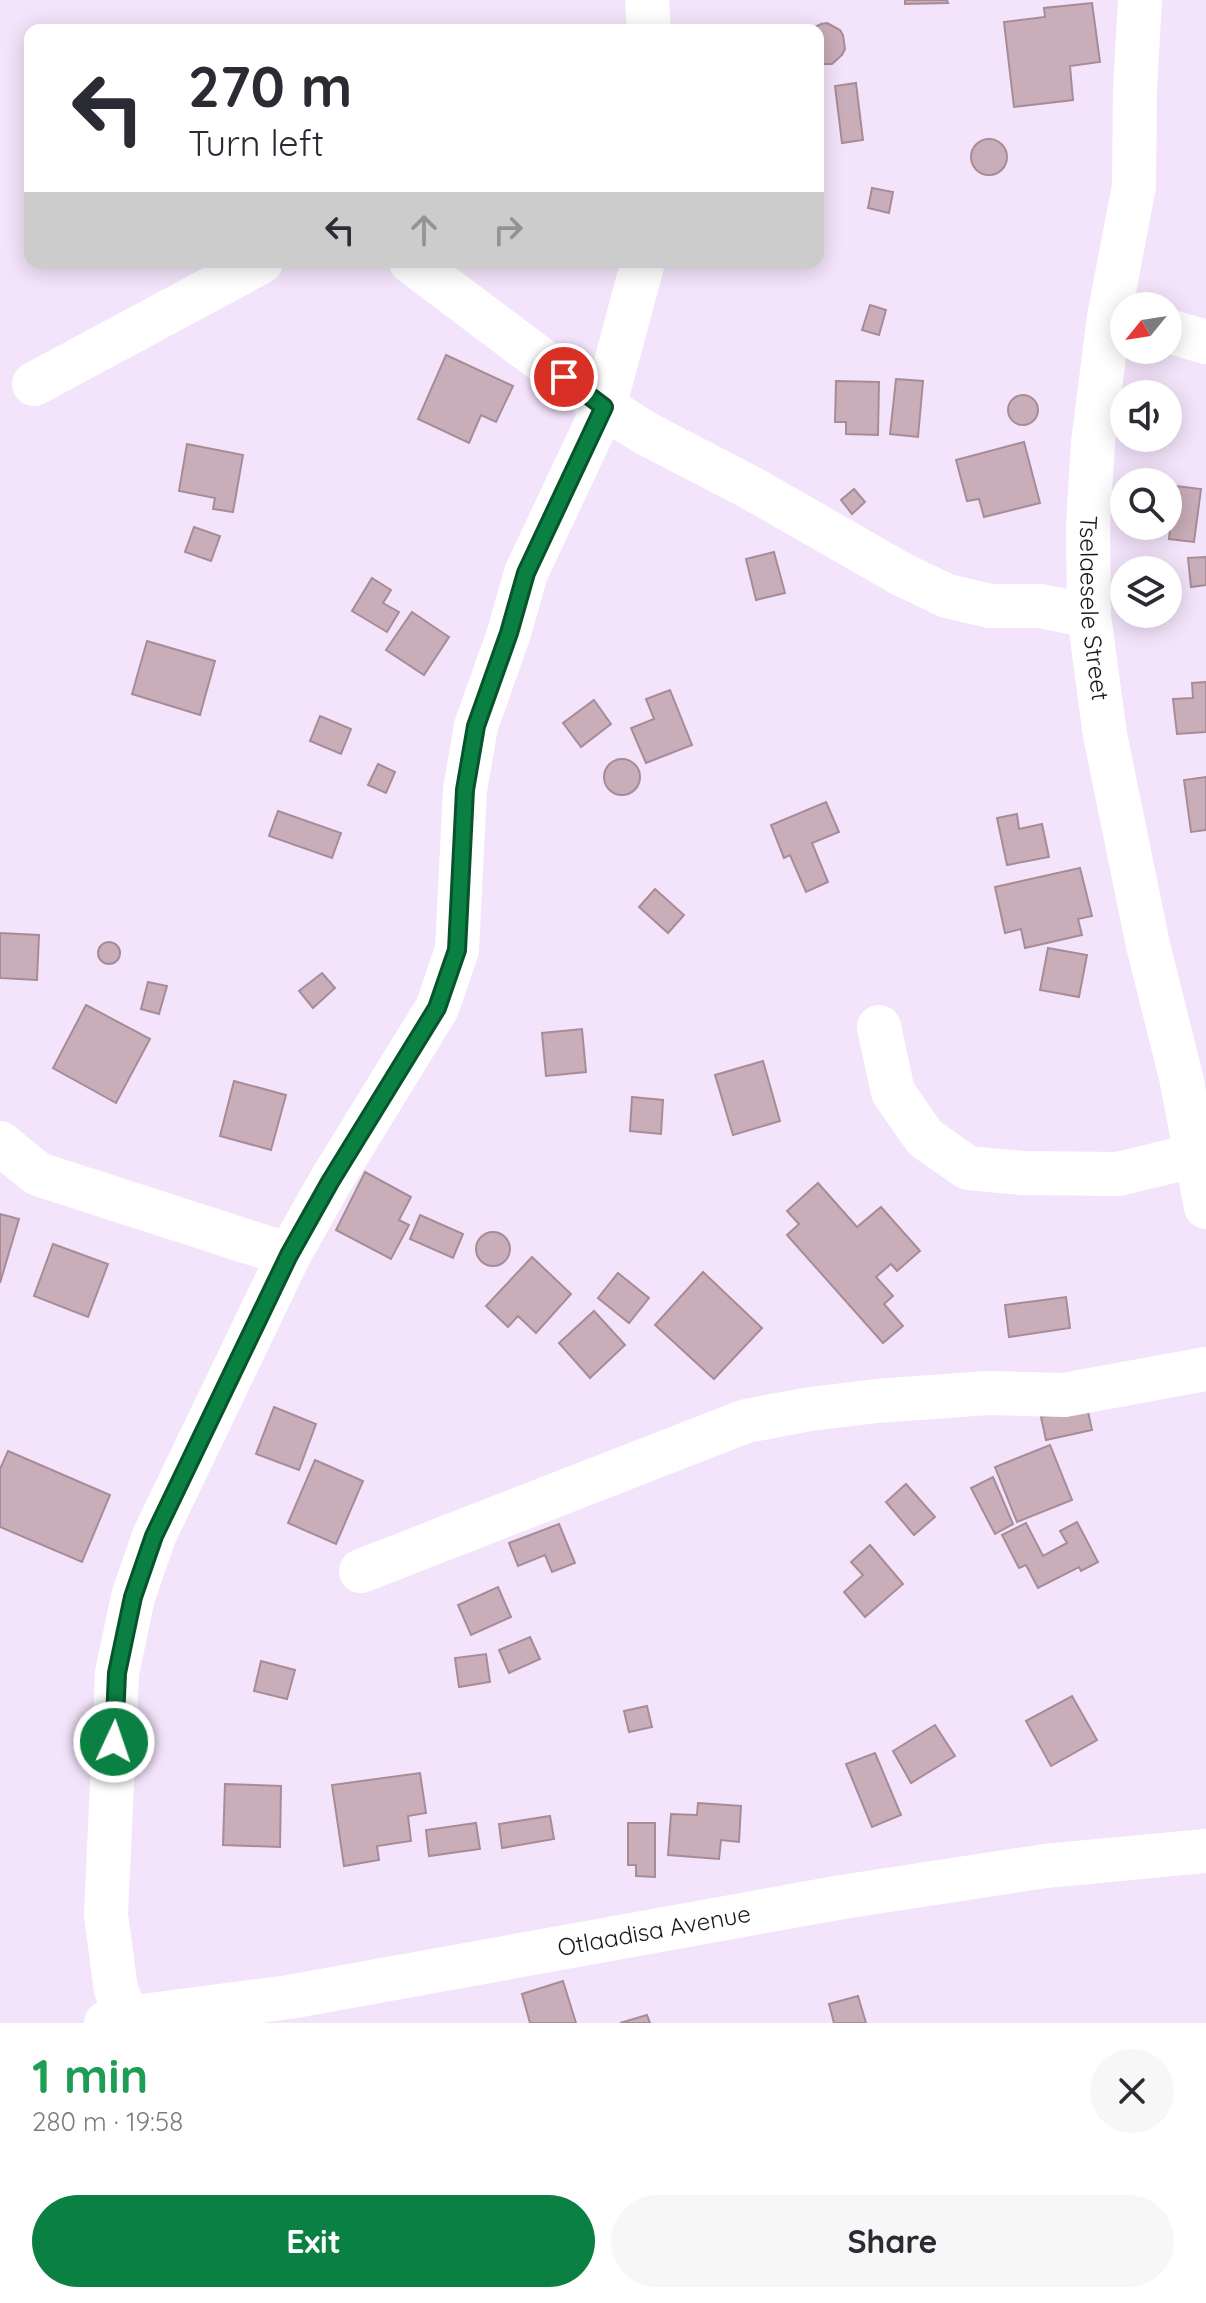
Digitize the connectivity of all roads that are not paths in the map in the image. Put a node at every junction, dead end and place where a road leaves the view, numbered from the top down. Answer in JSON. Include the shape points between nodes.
{"nodes":[{"id":1,"x":647,"y":0,"type":"edge"},
{"id":2,"x":1140,"y":0,"type":"edge"},
{"id":3,"x":649,"y":24,"type":"edge"},
{"id":4,"x":250,"y":268,"type":"edge"},
{"id":5,"x":419,"y":268,"type":"edge"},
{"id":6,"x":641,"y":268,"type":"edge"},
{"id":7,"x":1120,"y":292,"type":"edge"},
{"id":8,"x":1182,"y":335,"type":"edge"},
{"id":9,"x":1206,"y":342,"type":"edge"},
{"id":10,"x":1110,"y":351,"type":"edge"},
{"id":11,"x":34,"y":384,"type":"dead end"},
{"id":12,"x":604,"y":407,"type":"junction"},
{"id":13,"x":1089,"y":616,"type":"junction"},
{"id":14,"x":879,"y":1027,"type":"dead end"},
{"id":15,"x":2,"y":1146,"type":"edge"},
{"id":16,"x":1201,"y":1155,"type":"edge"},
{"id":17,"x":1206,"y":1207,"type":"edge"},
{"id":18,"x":289,"y":1255,"type":"junction"},
{"id":19,"x":1206,"y":1369,"type":"edge"},
{"id":20,"x":361,"y":1571,"type":"dead end"},
{"id":21,"x":1206,"y":1851,"type":"edge"},
{"id":22,"x":117,"y":2020,"type":"edge"}],
"edges":[{"from":1,"to":3,"type":"street"},
{"from":2,"to":7,"type":"street","name":"Tselaesele Street","via":[[1134,186]]},
{"from":4,"to":11,"type":"street"},
{"from":5,"to":12,"type":"street"},
{"from":6,"to":12,"type":"street"},
{"from":8,"to":9,"type":"street"},
{"from":10,"to":13,"type":"street","name":"Tselaesele Street","via":[[1093,443]]},
{"from":12,"to":13,"type":"street","via":[[947,596]]},
{"from":12,"to":18,"type":"street","via":[[526,573],[476,726],[465,790],[457,950],[437,1008]]},
{"from":13,"to":16,"type":"street","name":"Tselaesele Street","via":[[1108,751],[1148,945]]},
{"from":14,"to":16,"type":"street","via":[[893,1092],[925,1138],[968,1168],[1118,1174]]},
{"from":15,"to":18,"type":"street","via":[[38,1174]]},
{"from":16,"to":17,"type":"street","name":"Tselaesele Street"},
{"from":18,"to":22,"type":"street","via":[[154,1536],[133,1597],[117,1673],[108,1847],[106,1915]]},
{"from":19,"to":20,"type":"street","via":[[1064,1395],[987,1393],[877,1401],[746,1421]]},
{"from":21,"to":22,"type":"street","name":"Otlaadisa Avenue","via":[[982,1875],[289,1997]]}]}
